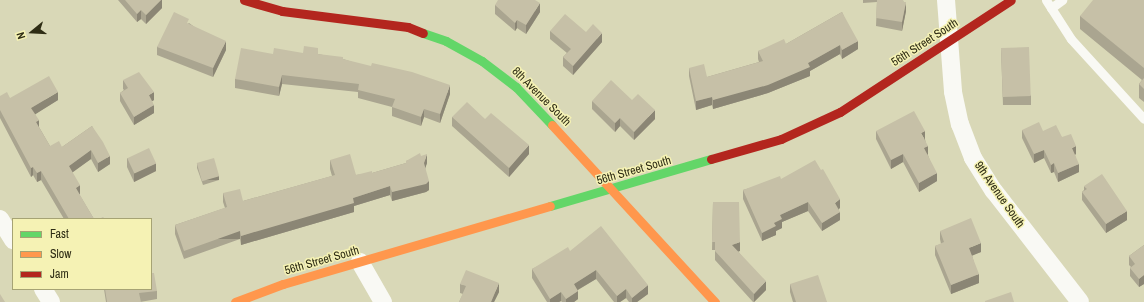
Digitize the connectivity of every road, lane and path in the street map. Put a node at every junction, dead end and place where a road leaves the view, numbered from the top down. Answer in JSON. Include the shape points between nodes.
{"nodes":[{"id":1,"x":244,"y":0,"type":"edge"},
{"id":2,"x":946,"y":0,"type":"edge"},
{"id":3,"x":1011,"y":0,"type":"edge"},
{"id":4,"x":1062,"y":0,"type":"edge"},
{"id":5,"x":1049,"y":4,"type":"edge"},
{"id":6,"x":949,"y":42,"type":"junction"},
{"id":7,"x":1144,"y":119,"type":"edge"},
{"id":8,"x":614,"y":190,"type":"junction"},
{"id":9,"x":0,"y":219,"type":"edge"},
{"id":10,"x":12,"y":238,"type":"edge"},
{"id":11,"x":360,"y":262,"type":"junction"},
{"id":12,"x":44,"y":290,"type":"edge"},
{"id":13,"x":51,"y":302,"type":"edge"},
{"id":14,"x":235,"y":302,"type":"edge"},
{"id":15,"x":383,"y":302,"type":"edge"},
{"id":16,"x":714,"y":302,"type":"edge"},
{"id":17,"x":1080,"y":302,"type":"edge"}],
"edges":[{"from":1,"to":8,"type":"street","name":"8th Avenue South","via":[[282,11],[389,23],[446,40],[482,61],[516,87]]},
{"from":2,"to":6,"type":"street","name":"9th Avenue South"},
{"from":3,"to":6,"type":"street","name":"56th Street South"},
{"from":4,"to":5,"type":"lane"},
{"from":5,"to":7,"type":"lane","via":[[1071,39]]},
{"from":6,"to":8,"type":"street","name":"56th Street South","via":[[840,112],[812,126],[750,150]]},
{"from":6,"to":17,"type":"street","name":"9th Avenue South","via":[[956,108],[973,158],[994,191]]},
{"from":8,"to":11,"type":"street","name":"56th Street South"},
{"from":8,"to":16,"type":"street","name":"8th Avenue South"},
{"from":9,"to":10,"type":"street"},
{"from":11,"to":14,"type":"street","name":"56th Street South"},
{"from":11,"to":15,"type":"street"},
{"from":12,"to":13,"type":"street"}]}
